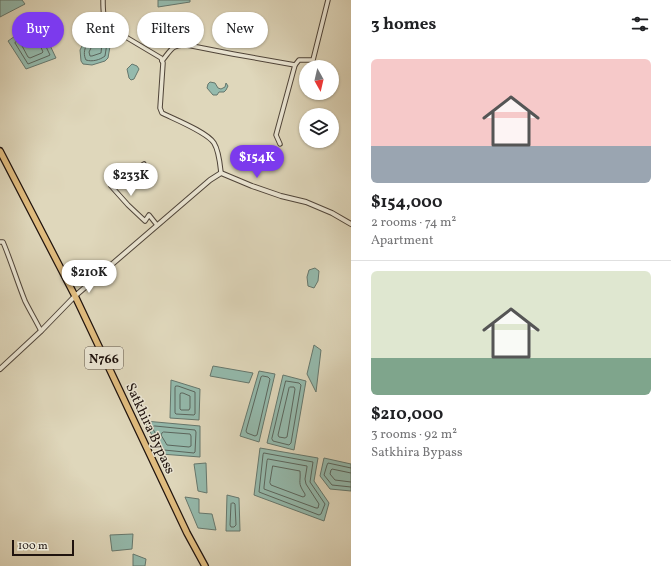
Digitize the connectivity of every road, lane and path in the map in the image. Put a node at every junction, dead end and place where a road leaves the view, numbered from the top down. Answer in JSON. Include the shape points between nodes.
{"nodes":[{"id":1,"x":103,"y":0,"type":"edge"},
{"id":2,"x":328,"y":0,"type":"edge"},
{"id":3,"x":162,"y":61,"type":"junction"},
{"id":4,"x":295,"y":65,"type":"junction"},
{"id":5,"x":280,"y":144,"type":"dead end"},
{"id":6,"x":0,"y":151,"type":"edge"},
{"id":7,"x":144,"y":164,"type":"dead end"},
{"id":8,"x":221,"y":173,"type":"junction"},
{"id":9,"x":351,"y":224,"type":"edge"},
{"id":10,"x":157,"y":225,"type":"junction"},
{"id":11,"x":0,"y":242,"type":"edge"},
{"id":12,"x":75,"y":296,"type":"junction"},
{"id":13,"x":41,"y":331,"type":"junction"},
{"id":14,"x":0,"y":369,"type":"edge"},
{"id":15,"x":205,"y":566,"type":"edge"}],
"edges":[{"from":1,"to":3,"type":"street","via":[[109,27]]},
{"from":2,"to":4,"type":"street","via":[[313,60],[298,60]]},
{"from":3,"to":4,"type":"street","via":[[174,46],[180,44]]},
{"from":3,"to":8,"type":"street","via":[[162,113],[205,134],[214,142]]},
{"from":4,"to":5,"type":"street","via":[[276,135]]},
{"from":6,"to":12,"type":"highway","name":"Satkhira Bypass","number":"N766"},
{"from":7,"to":10,"type":"street","via":[[111,186],[145,221],[149,215]]},
{"from":8,"to":9,"type":"street","via":[[273,193],[306,202]]},
{"from":8,"to":10,"type":"street"},
{"from":10,"to":12,"type":"street"},
{"from":11,"to":13,"type":"street","via":[[3,242],[25,300]]},
{"from":12,"to":13,"type":"street"},
{"from":12,"to":15,"type":"highway","name":"Satkhira Bypass","number":"N766"},
{"from":13,"to":14,"type":"street"}]}
